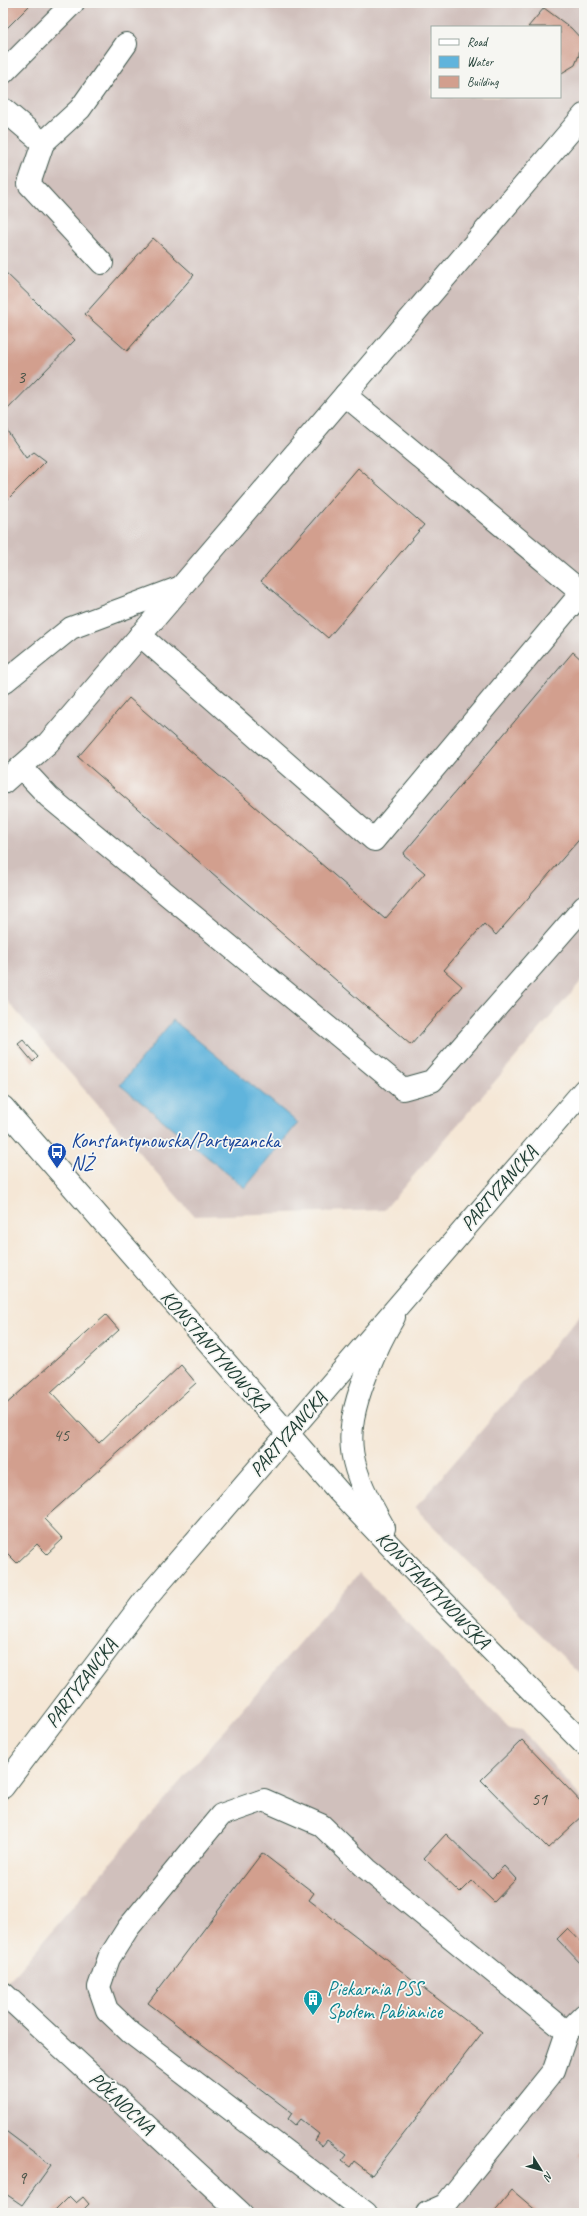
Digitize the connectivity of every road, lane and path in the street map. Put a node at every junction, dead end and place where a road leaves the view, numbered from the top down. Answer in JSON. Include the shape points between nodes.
{"nodes":[{"id":1,"x":73,"y":3,"type":"edge"},
{"id":2,"x":126,"y":44,"type":"dead end"},
{"id":3,"x":3,"y":73,"type":"edge"},
{"id":4,"x":3,"y":109,"type":"edge"},
{"id":5,"x":584,"y":115,"type":"edge"},
{"id":6,"x":43,"y":143,"type":"junction"},
{"id":7,"x":102,"y":263,"type":"dead end"},
{"id":8,"x":345,"y":395,"type":"junction"},
{"id":9,"x":181,"y":587,"type":"junction"},
{"id":10,"x":583,"y":593,"type":"edge"},
{"id":11,"x":140,"y":635,"type":"junction"},
{"id":12,"x":3,"y":683,"type":"edge"},
{"id":13,"x":21,"y":767,"type":"junction"},
{"id":14,"x":3,"y":783,"type":"edge"},
{"id":15,"x":584,"y":907,"type":"edge"},
{"id":16,"x":584,"y":1090,"type":"edge"},
{"id":17,"x":3,"y":1107,"type":"edge"},
{"id":18,"x":407,"y":1296,"type":"junction"},
{"id":19,"x":288,"y":1433,"type":"junction"},
{"id":20,"x":412,"y":1569,"type":"junction"},
{"id":21,"x":584,"y":1744,"type":"edge"},
{"id":22,"x":3,"y":1787,"type":"edge"},
{"id":23,"x":3,"y":1993,"type":"edge"},
{"id":24,"x":584,"y":2015,"type":"edge"},
{"id":25,"x":567,"y":2032,"type":"junction"},
{"id":26,"x":241,"y":2213,"type":"edge"},
{"id":27,"x":366,"y":2213,"type":"edge"},
{"id":28,"x":428,"y":2213,"type":"edge"}],
"edges":[{"from":1,"to":3,"type":"street"},
{"from":2,"to":6,"type":"street","via":[[80,109]]},
{"from":4,"to":6,"type":"street"},
{"from":5,"to":8,"type":"street"},
{"from":6,"to":7,"type":"street","via":[[29,184]]},
{"from":8,"to":9,"type":"street"},
{"from":8,"to":10,"type":"street"},
{"from":9,"to":11,"type":"street"},
{"from":9,"to":12,"type":"street","via":[[71,628]]},
{"from":10,"to":11,"type":"street","via":[[374,840]]},
{"from":11,"to":13,"type":"street","via":[[48,743]]},
{"from":13,"to":14,"type":"street"},
{"from":13,"to":15,"type":"street","via":[[49,797],[403,1089],[432,1081]]},
{"from":16,"to":18,"type":"street","name":"PARTYZANCKA"},
{"from":17,"to":19,"type":"street","name":"KONSTANTYNOWSKA"},
{"from":18,"to":19,"type":"street","name":"PARTYZANCKA"},
{"from":18,"to":20,"type":"street","via":[[389,1325],[360,1390],[351,1425],[351,1441],[359,1478],[371,1505],[385,1531]]},
{"from":19,"to":20,"type":"street","name":"KONSTANTYNOWSKA","via":[[339,1492]]},
{"from":19,"to":22,"type":"street","name":"PARTYZANCKA","via":[[144,1601]]},
{"from":20,"to":21,"type":"street","name":"KONSTANTYNOWSKA"},
{"from":23,"to":26,"type":"street","name":"PÓŁNOCNA"},
{"from":24,"to":25,"type":"street"},
{"from":25,"to":27,"type":"street","via":[[367,1869],[321,1825],[264,1800],[221,1815],[128,1928],[108,1958],[99,1987],[107,2010],[131,2033]]},
{"from":25,"to":28,"type":"street","via":[[554,2070],[446,2205]]}]}
